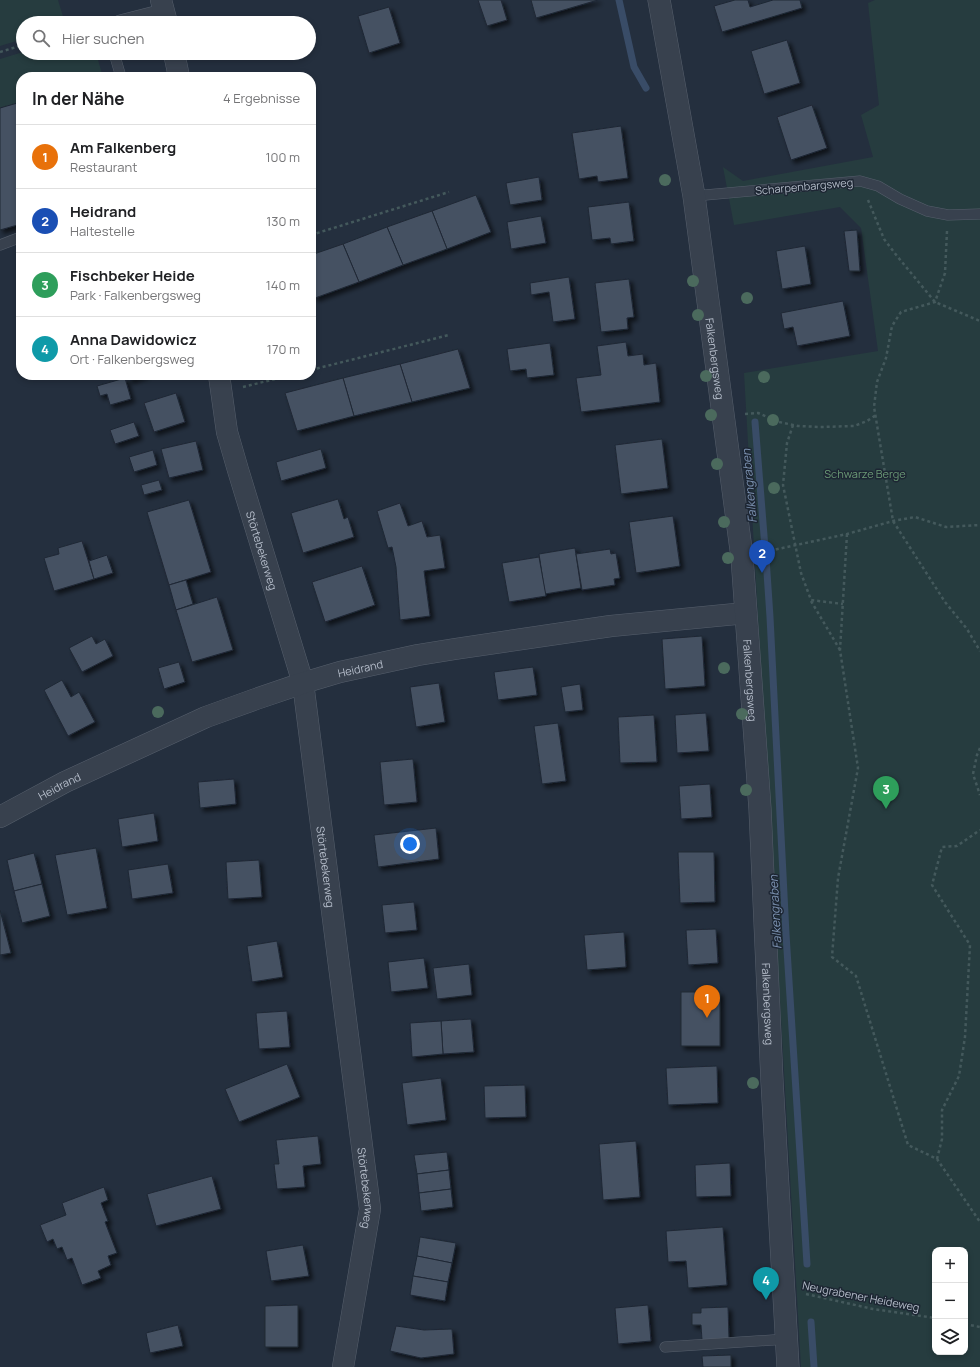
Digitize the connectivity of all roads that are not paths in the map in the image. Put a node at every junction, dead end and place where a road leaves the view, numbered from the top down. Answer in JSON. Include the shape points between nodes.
{"nodes":[{"id":1,"x":659,"y":0,"type":"edge"},
{"id":2,"x":164,"y":11,"type":"edge"},
{"id":3,"x":140,"y":16,"type":"edge"},
{"id":4,"x":116,"y":60,"type":"edge"},
{"id":5,"x":175,"y":60,"type":"edge"},
{"id":6,"x":120,"y":72,"type":"edge"},
{"id":7,"x":178,"y":72,"type":"edge"},
{"id":8,"x":694,"y":196,"type":"junction"},
{"id":9,"x":980,"y":214,"type":"edge"},
{"id":10,"x":16,"y":239,"type":"edge"},
{"id":11,"x":0,"y":245,"type":"edge"},
{"id":12,"x":220,"y":384,"type":"edge"},
{"id":13,"x":746,"y":613,"type":"junction"},
{"id":14,"x":303,"y":683,"type":"junction"},
{"id":15,"x":0,"y":817,"type":"edge"},
{"id":16,"x":787,"y":1339,"type":"junction"},
{"id":17,"x":665,"y":1347,"type":"dead end"},
{"id":18,"x":343,"y":1367,"type":"edge"},
{"id":19,"x":788,"y":1367,"type":"edge"}],
"edges":[{"from":1,"to":8,"type":"street","name":"Falkenbergsweg"},
{"from":2,"to":3,"type":"lane"},
{"from":4,"to":6,"type":"lane"},
{"from":5,"to":7,"type":"street"},
{"from":8,"to":9,"type":"lane","name":"Scharpenbargsweg","via":[[860,181],[878,186],[927,211],[948,215]]},
{"from":8,"to":13,"type":"street","name":"Falkenbergsweg","via":[[742,557]]},
{"from":10,"to":11,"type":"lane"},
{"from":12,"to":14,"type":"street","name":"Störtebekerweg","via":[[227,432]]},
{"from":13,"to":14,"type":"street","name":"Heidrand","via":[[611,626],[455,649],[378,663]]},
{"from":13,"to":16,"type":"street","name":"Falkenbergsweg","via":[[760,809]]},
{"from":14,"to":15,"type":"street","name":"Heidrand","via":[[206,718],[65,782]]},
{"from":14,"to":18,"type":"street","name":"Störtebekerweg","via":[[370,1209]]},
{"from":16,"to":17,"type":"lane"},
{"from":16,"to":19,"type":"street","name":"Falkenbergsweg"}]}
